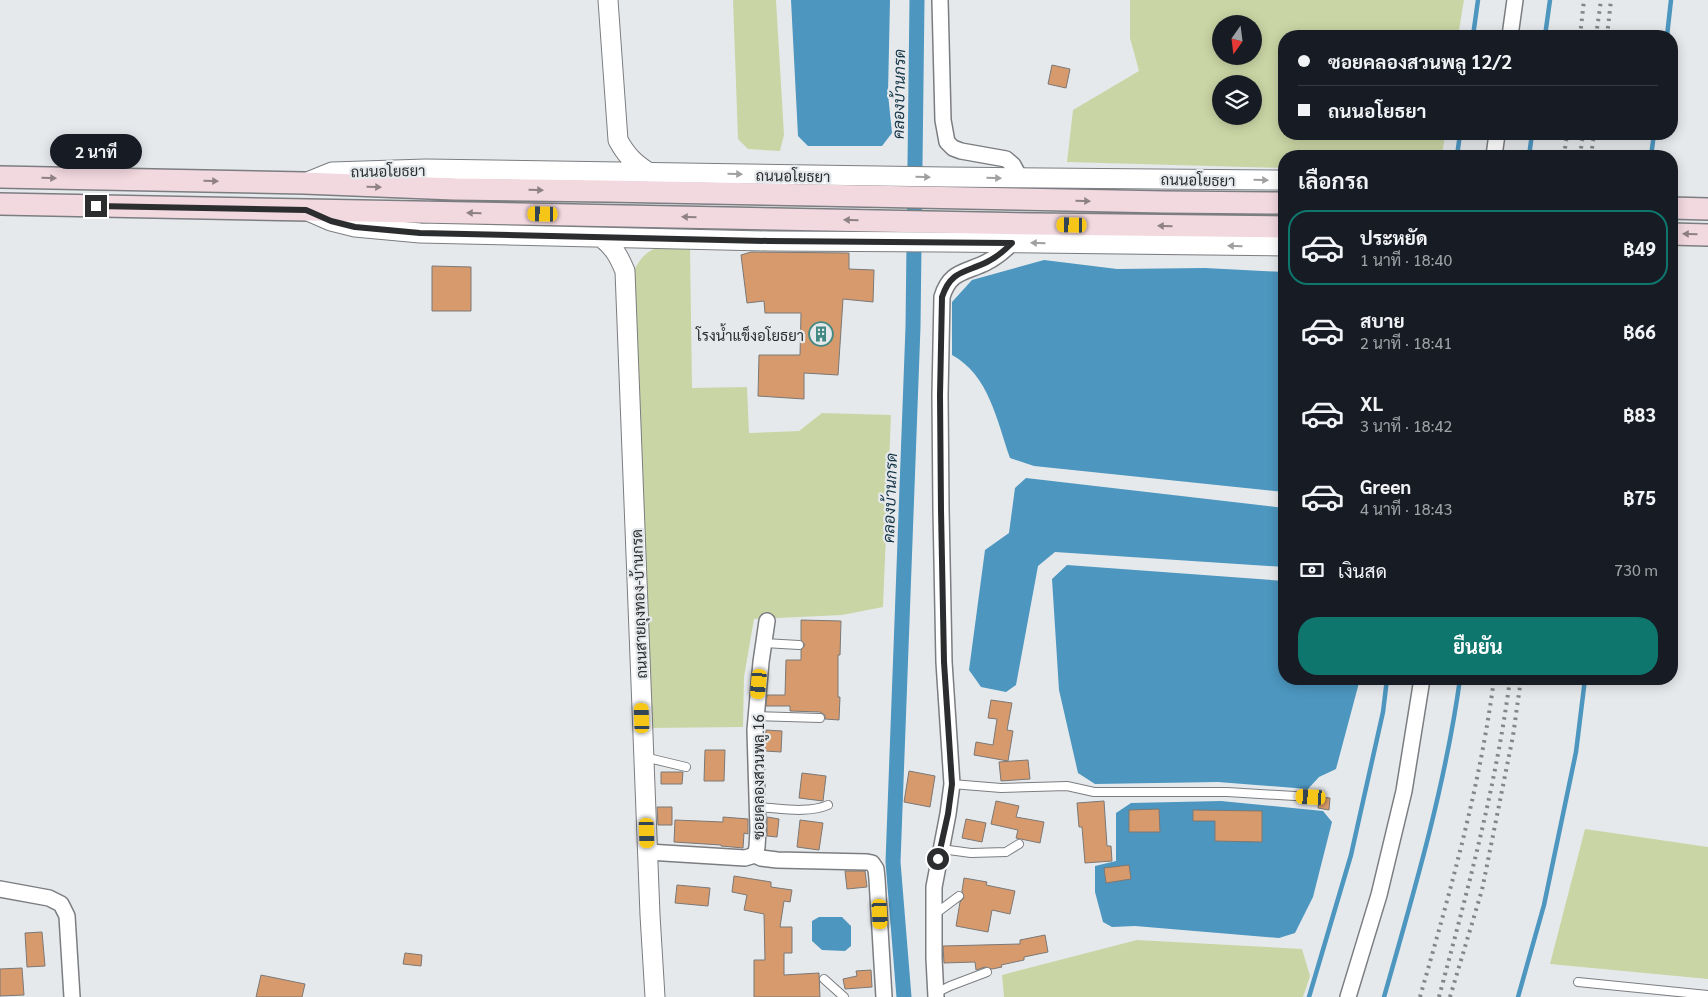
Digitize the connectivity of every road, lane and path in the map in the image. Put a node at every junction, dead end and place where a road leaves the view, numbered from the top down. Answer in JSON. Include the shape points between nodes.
{"nodes":[{"id":1,"x":608,"y":0,"type":"edge"},
{"id":2,"x":940,"y":0,"type":"edge"},
{"id":3,"x":1514,"y":0,"type":"edge"},
{"id":4,"x":1511,"y":30,"type":"edge"},
{"id":5,"x":618,"y":140,"type":"junction"},
{"id":6,"x":589,"y":172,"type":"junction"},
{"id":7,"x":648,"y":172,"type":"junction"},
{"id":8,"x":0,"y":177,"type":"edge"},
{"id":9,"x":1020,"y":178,"type":"junction"},
{"id":10,"x":1278,"y":180,"type":"edge"},
{"id":11,"x":304,"y":183,"type":"junction"},
{"id":12,"x":946,"y":187,"type":"junction"},
{"id":13,"x":1278,"y":203,"type":"edge"},
{"id":14,"x":0,"y":204,"type":"edge"},
{"id":15,"x":1678,"y":208,"type":"edge"},
{"id":16,"x":1708,"y":208,"type":"edge"},
{"id":17,"x":306,"y":210,"type":"junction"},
{"id":18,"x":1278,"y":227,"type":"edge"},
{"id":19,"x":944,"y":232,"type":"junction"},
{"id":20,"x":1678,"y":234,"type":"edge"},
{"id":21,"x":1708,"y":234,"type":"edge"},
{"id":22,"x":602,"y":238,"type":"junction"},
{"id":23,"x":650,"y":239,"type":"junction"},
{"id":24,"x":1012,"y":243,"type":"junction"},
{"id":25,"x":1278,"y":246,"type":"edge"},
{"id":26,"x":625,"y":271,"type":"junction"},
{"id":27,"x":767,"y":621,"type":"dead end"},
{"id":28,"x":764,"y":643,"type":"junction"},
{"id":29,"x":799,"y":645,"type":"dead end"},
{"id":30,"x":1421,"y":685,"type":"edge"},
{"id":31,"x":756,"y":716,"type":"junction"},
{"id":32,"x":820,"y":718,"type":"dead end"},
{"id":33,"x":644,"y":757,"type":"junction"},
{"id":34,"x":686,"y":767,"type":"dead end"},
{"id":35,"x":952,"y":784,"type":"junction"},
{"id":36,"x":1311,"y":797,"type":"dead end"},
{"id":37,"x":828,"y":805,"type":"dead end"},
{"id":38,"x":757,"y":807,"type":"junction"},
{"id":39,"x":1019,"y":844,"type":"dead end"},
{"id":40,"x":940,"y":849,"type":"junction"},
{"id":41,"x":648,"y":852,"type":"junction"},
{"id":42,"x":755,"y":855,"type":"junction"},
{"id":43,"x":0,"y":889,"type":"edge"},
{"id":44,"x":959,"y":896,"type":"dead end"},
{"id":45,"x":933,"y":915,"type":"junction"},
{"id":46,"x":987,"y":972,"type":"dead end"},
{"id":47,"x":824,"y":979,"type":"dead end"},
{"id":48,"x":1578,"y":982,"type":"dead end"},
{"id":49,"x":936,"y":995,"type":"edge"},
{"id":50,"x":1708,"y":995,"type":"edge"},
{"id":51,"x":72,"y":997,"type":"edge"},
{"id":52,"x":655,"y":997,"type":"edge"},
{"id":53,"x":844,"y":997,"type":"edge"},
{"id":54,"x":884,"y":997,"type":"edge"},
{"id":55,"x":1348,"y":997,"type":"edge"}],
"edges":[{"from":1,"to":5,"type":"street"},
{"from":2,"to":9,"type":"street","via":[[943,120],[947,142],[962,151],[1006,159]]},
{"from":3,"to":4,"type":"street"},
{"from":5,"to":6,"type":"street","via":[[602,165]]},
{"from":5,"to":7,"type":"street","via":[[626,154]]},
{"from":6,"to":7,"type":"street","name":"ถนนอโยธยา"},
{"from":6,"to":11,"type":"street","name":"ถนนอโยธยา","via":[[426,169],[332,172]]},
{"from":7,"to":12,"type":"street","name":"ถนนอโยธยา","one_way":true,"via":[[901,176]]},
{"from":8,"to":11,"type":"main road","name":"ถนนอโยธยา","one_way":true},
{"from":9,"to":10,"type":"street","name":"ถนนอโยธยา","one_way":true},
{"from":12,"to":9,"type":"street","name":"ถนนอโยธยา","one_way":true},
{"from":11,"to":12,"type":"main road","name":"ถนนอโยธยา","one_way":true,"via":[[901,197]]},
{"from":12,"to":13,"type":"main road","name":"ถนนอโยธยา","one_way":true,"via":[[1034,200]]},
{"from":14,"to":17,"type":"main road"},
{"from":15,"to":16,"type":"main road"},
{"from":19,"to":17,"type":"main road","one_way":true,"via":[[900,221]]},
{"from":17,"to":22,"type":"street","via":[[355,227],[420,233]]},
{"from":18,"to":19,"type":"main road","one_way":true,"via":[[1034,224]]},
{"from":19,"to":23,"type":"street","via":[[899,242]]},
{"from":19,"to":24,"type":"street"},
{"from":21,"to":20,"type":"main road","one_way":true},
{"from":22,"to":23,"type":"street"},
{"from":22,"to":26,"type":"street","name":"ถนนสายถุงทอง-บ้านกรด","via":[[616,252]]},
{"from":23,"to":26,"type":"street","via":[[638,248]]},
{"from":25,"to":24,"type":"street","one_way":true},
{"from":24,"to":35,"type":"street","via":[[998,256],[955,274],[942,297],[940,395],[944,662]]},
{"from":26,"to":33,"type":"street","name":"ถนนสายถุงทอง-บ้านกรด"},
{"from":27,"to":28,"type":"street","name":"ซอยคลองสวนพลู 16"},
{"from":28,"to":29,"type":"lane"},
{"from":28,"to":31,"type":"street","name":"ซอยคลองสวนพลู 16"},
{"from":30,"to":55,"type":"street","via":[[1404,791],[1379,895]]},
{"from":31,"to":32,"type":"lane"},
{"from":31,"to":38,"type":"street","name":"ซอยคลองสวนพลู 16"},
{"from":33,"to":34,"type":"lane"},
{"from":33,"to":41,"type":"street","name":"ถนนสายถุงทอง-บ้านกรด"},
{"from":35,"to":36,"type":"lane","via":[[1022,788],[1068,786],[1094,792],[1227,792]]},
{"from":35,"to":40,"type":"street"},
{"from":37,"to":38,"type":"lane","via":[[808,810]]},
{"from":38,"to":42,"type":"street","name":"ซอยคลองสวนพลู 16"},
{"from":39,"to":40,"type":"lane","via":[[1006,852],[971,853]]},
{"from":40,"to":45,"type":"street"},
{"from":41,"to":42,"type":"street","name":"ซอยคลองสวนพลู 16","via":[[745,858]]},
{"from":41,"to":52,"type":"street","name":"ถนนสายถุงทอง-บ้านกรด"},
{"from":42,"to":54,"type":"street","via":[[777,860],[872,863],[877,880]]},
{"from":43,"to":51,"type":"street","via":[[49,898],[61,904],[68,916]]},
{"from":44,"to":45,"type":"lane"},
{"from":45,"to":49,"type":"street"},
{"from":46,"to":49,"type":"lane"},
{"from":47,"to":53,"type":"lane"},
{"from":48,"to":50,"type":"lane"}]}
